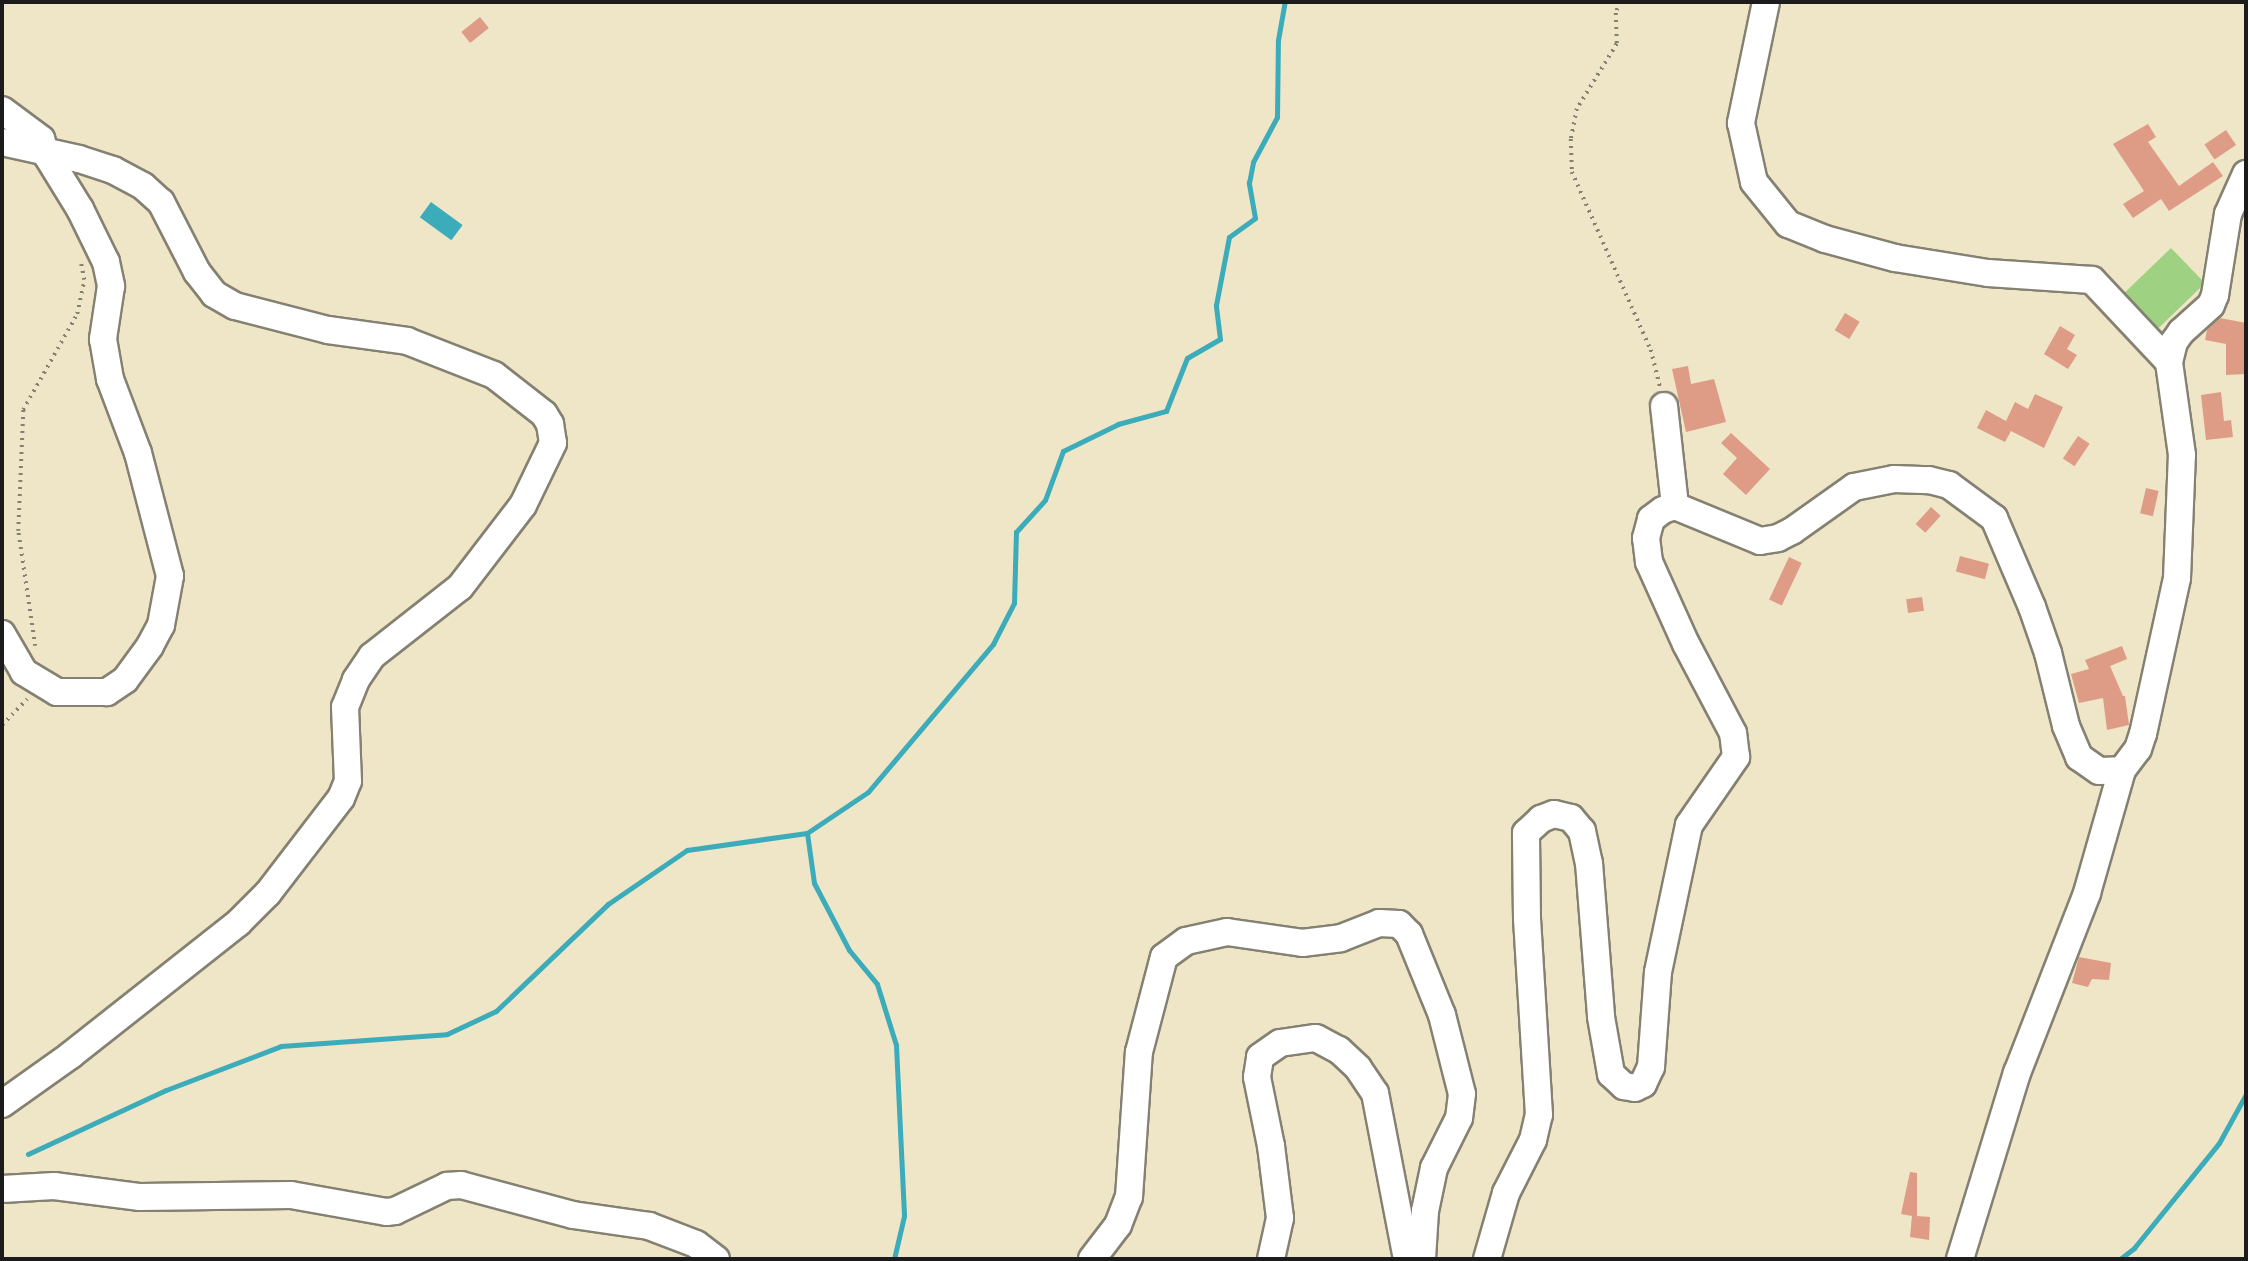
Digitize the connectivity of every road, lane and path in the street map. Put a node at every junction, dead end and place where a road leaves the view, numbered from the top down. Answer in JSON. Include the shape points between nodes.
{"nodes":[{"id":1,"x":1620,"y":2,"type":"edge"},
{"id":2,"x":1766,"y":2,"type":"edge"},
{"id":3,"x":2,"y":110,"type":"edge"},
{"id":4,"x":2,"y":142,"type":"edge"},
{"id":5,"x":46,"y":154,"type":"junction"},
{"id":6,"x":2246,"y":174,"type":"edge"},
{"id":7,"x":80,"y":257,"type":"dead end"},
{"id":8,"x":2169,"y":362,"type":"junction"},
{"id":9,"x":1664,"y":406,"type":"joint"},
{"id":10,"x":1675,"y":506,"type":"junction"},
{"id":11,"x":2,"y":634,"type":"edge"},
{"id":12,"x":36,"y":679,"type":"junction"},
{"id":13,"x":2,"y":726,"type":"edge"},
{"id":14,"x":2122,"y":770,"type":"junction"},
{"id":15,"x":2,"y":1104,"type":"edge"},
{"id":16,"x":2,"y":1189,"type":"edge"},
{"id":17,"x":716,"y":1259,"type":"edge"},
{"id":18,"x":1092,"y":1259,"type":"edge"},
{"id":19,"x":1271,"y":1259,"type":"edge"},
{"id":20,"x":1407,"y":1259,"type":"edge"},
{"id":21,"x":1422,"y":1259,"type":"edge"},
{"id":22,"x":1487,"y":1259,"type":"edge"},
{"id":23,"x":1960,"y":1259,"type":"edge"}],
"edges":[{"from":1,"to":9,"type":"path","via":[[1616,44],[1577,109],[1570,139],[1572,172],[1651,351]]},
{"from":2,"to":8,"type":"street","via":[[1741,123],[1754,182],[1788,223],[1825,239],[1895,258],[1988,273],[2092,280]]},
{"from":3,"to":5,"type":"street","via":[[33,130]]},
{"from":4,"to":5,"type":"street"},
{"from":5,"to":12,"type":"street","via":[[106,262],[111,286],[103,339],[110,379],[138,453],[170,576],[161,625],[125,680],[107,692],[87,694],[57,692]]},
{"from":5,"to":15,"type":"street","via":[[113,170],[143,186],[161,202],[197,272],[214,294],[236,306],[328,330],[407,341],[495,375],[544,414],[553,443],[523,505],[460,587],[372,656],[356,680],[345,707],[348,781],[341,798],[268,893],[238,923]]},
{"from":6,"to":8,"type":"street","via":[[2228,214],[2215,295],[2174,342]]},
{"from":7,"to":12,"type":"path","via":[[85,280],[77,314],[23,410],[18,531]]},
{"from":8,"to":14,"type":"street","via":[[2182,455],[2177,578],[2143,734]]},
{"from":9,"to":10,"type":"street"},
{"from":10,"to":14,"type":"street","via":[[1760,541],[1792,531],[1854,488],[1894,479],[1949,485],[1994,518],[2032,607],[2079,757],[2099,771]]},
{"from":10,"to":22,"type":"street","via":[[1651,519],[1646,538],[1649,562],[1733,733],[1736,757],[1689,825],[1658,972],[1651,1067],[1643,1084],[1635,1088],[1624,1086],[1611,1074],[1581,831],[1571,818],[1555,814],[1526,833],[1539,1115],[1533,1140],[1506,1193]]},
{"from":11,"to":12,"type":"street","via":[[24,672]]},
{"from":12,"to":13,"type":"path","via":[[34,692]]},
{"from":14,"to":23,"type":"street","via":[[2087,893],[2017,1073]]},
{"from":16,"to":17,"type":"street","via":[[54,1186],[140,1197],[291,1195],[386,1212],[447,1186],[461,1185],[573,1215],[649,1226],[696,1244]]},
{"from":18,"to":21,"type":"street","via":[[1118,1225],[1129,1197],[1139,1052],[1164,957],[1185,941],[1227,932],[1302,943],[1340,938],[1380,923],[1399,924],[1409,934],[1442,1015],[1462,1094],[1459,1118],[1434,1168]]},
{"from":19,"to":20,"type":"street","via":[[1280,1218],[1257,1077],[1260,1057],[1280,1043],[1307,1038],[1339,1050],[1375,1093]]}]}
